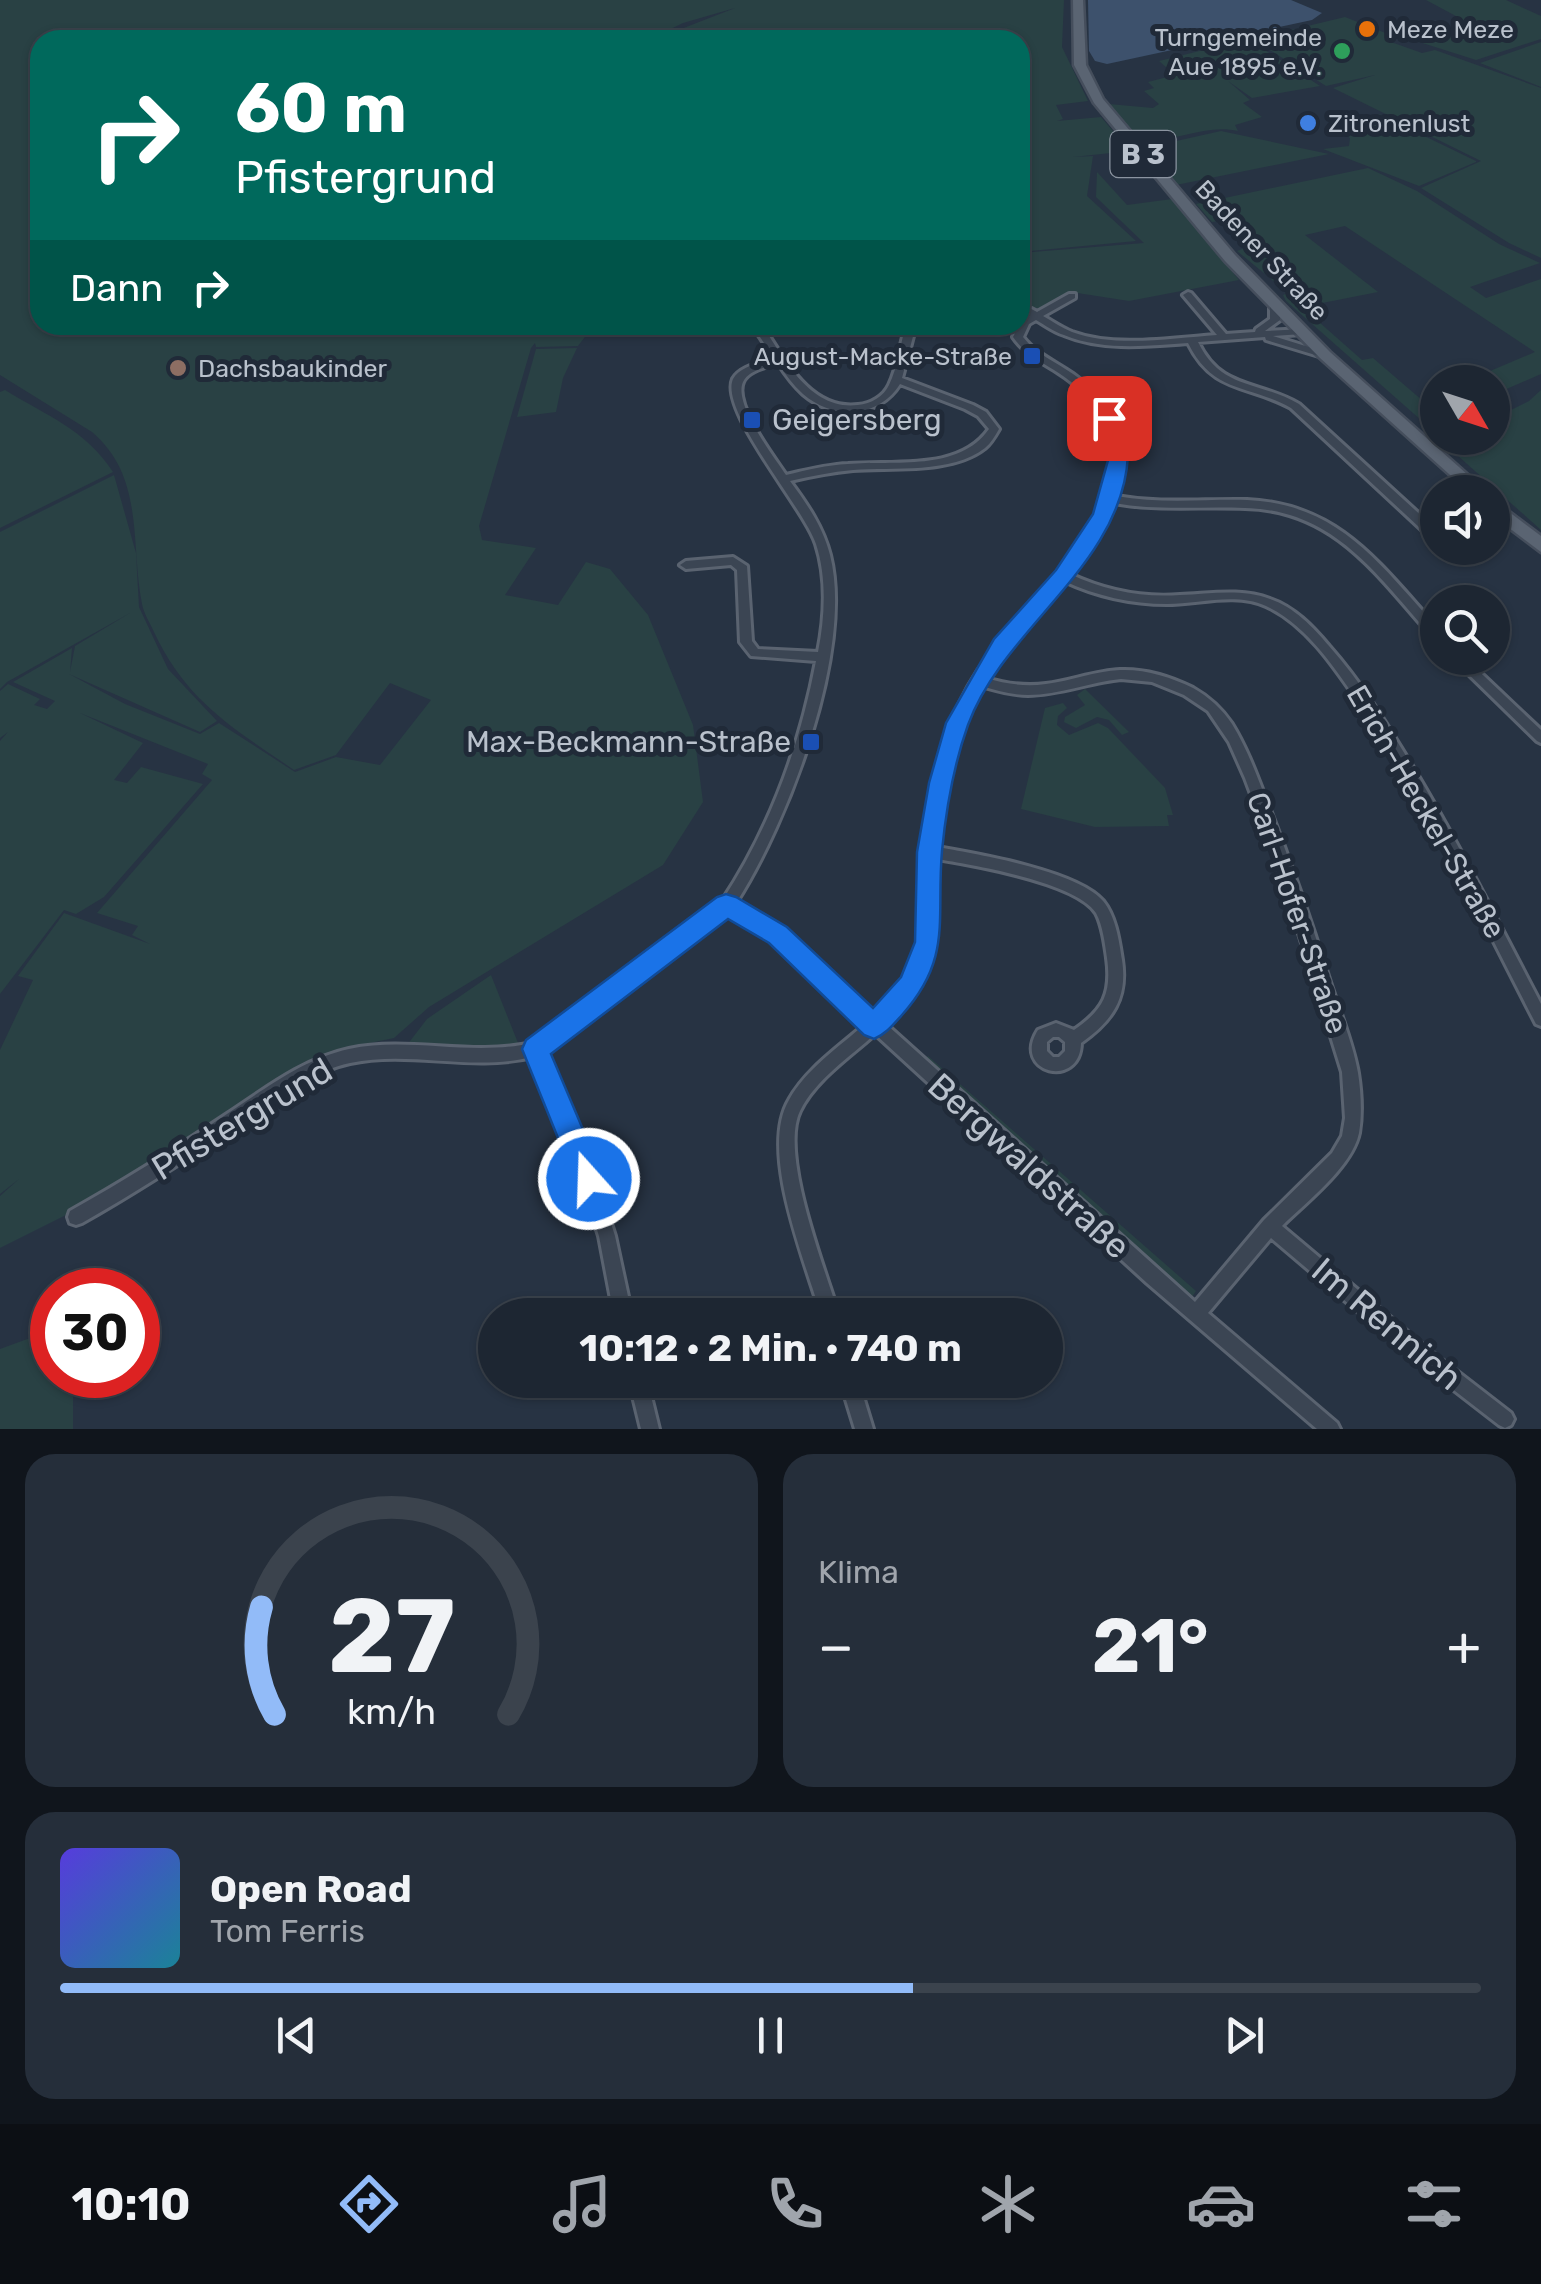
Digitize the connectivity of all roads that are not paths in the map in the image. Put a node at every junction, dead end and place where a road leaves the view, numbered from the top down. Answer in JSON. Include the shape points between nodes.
{"nodes":[{"id":1,"x":1078,"y":0,"type":"edge"},
{"id":2,"x":1188,"y":295,"type":"dead end"},
{"id":3,"x":1072,"y":296,"type":"dead end"},
{"id":4,"x":1275,"y":304,"type":"junction"},
{"id":5,"x":1030,"y":312,"type":"edge"},
{"id":6,"x":1037,"y":316,"type":"junction"},
{"id":7,"x":1030,"y":320,"type":"edge"},
{"id":8,"x":1302,"y":330,"type":"junction"},
{"id":9,"x":1247,"y":334,"type":"junction"},
{"id":10,"x":763,"y":335,"type":"edge"},
{"id":11,"x":908,"y":335,"type":"edge"},
{"id":12,"x":1018,"y":335,"type":"edge"},
{"id":13,"x":1222,"y":335,"type":"junction"},
{"id":14,"x":1192,"y":338,"type":"junction"},
{"id":15,"x":1326,"y":354,"type":"junction"},
{"id":16,"x":778,"y":360,"type":"junction"},
{"id":17,"x":896,"y":379,"type":"junction"},
{"id":18,"x":1459,"y":475,"type":"edge"},
{"id":19,"x":785,"y":479,"type":"junction"},
{"id":20,"x":1110,"y":498,"type":"junction"},
{"id":21,"x":1510,"y":520,"type":"edge"},
{"id":22,"x":1420,"y":521,"type":"edge"},
{"id":23,"x":1541,"y":546,"type":"edge"},
{"id":24,"x":686,"y":565,"type":"dead end"},
{"id":25,"x":1064,"y":576,"type":"junction"},
{"id":26,"x":1420,"y":616,"type":"edge"},
{"id":27,"x":825,"y":656,"type":"junction"},
{"id":28,"x":1476,"y":675,"type":"edge"},
{"id":29,"x":978,"y":680,"type":"junction"},
{"id":30,"x":1541,"y":738,"type":"edge"},
{"id":31,"x":930,"y":852,"type":"junction"},
{"id":32,"x":726,"y":905,"type":"junction"},
{"id":33,"x":1541,"y":1019,"type":"edge"},
{"id":34,"x":874,"y":1026,"type":"junction"},
{"id":35,"x":1074,"y":1039,"type":"dead end"},
{"id":36,"x":536,"y":1049,"type":"junction"},
{"id":37,"x":76,"y":1217,"type":"dead end"},
{"id":38,"x":1270,"y":1226,"type":"junction"},
{"id":39,"x":620,"y":1298,"type":"edge"},
{"id":40,"x":825,"y":1298,"type":"edge"},
{"id":41,"x":1196,"y":1314,"type":"junction"},
{"id":42,"x":642,"y":1398,"type":"edge"},
{"id":43,"x":855,"y":1398,"type":"edge"},
{"id":44,"x":1505,"y":1419,"type":"dead end"},
{"id":45,"x":650,"y":1429,"type":"edge"},
{"id":46,"x":864,"y":1429,"type":"edge"},
{"id":47,"x":1331,"y":1429,"type":"edge"}],
"edges":[{"from":1,"to":4,"type":"main road","name":"Badener Straße","number":"B 3","via":[[1078,52],[1089,87]]},
{"from":2,"to":13,"type":"street"},
{"from":3,"to":6,"type":"street"},
{"from":4,"to":8,"type":"main road","name":"Badener Straße","number":"B 3"},
{"from":4,"to":9,"type":"street","via":[[1271,326]]},
{"from":5,"to":6,"type":"street"},
{"from":6,"to":7,"type":"street"},
{"from":6,"to":14,"type":"street","via":[[1096,342]]},
{"from":8,"to":9,"type":"street"},
{"from":8,"to":15,"type":"main road","name":"Badener Straße","number":"B 3"},
{"from":9,"to":13,"type":"street"},
{"from":9,"to":15,"type":"street"},
{"from":10,"to":16,"type":"street"},
{"from":11,"to":17,"type":"street"},
{"from":12,"to":20,"type":"street","via":[[1092,394],[1113,428],[1119,453]]},
{"from":13,"to":14,"type":"street"},
{"from":14,"to":22,"type":"street","via":[[1217,378],[1295,406]]},
{"from":15,"to":18,"type":"main road","name":"Badener Straße","number":"B 3"},
{"from":16,"to":17,"type":"street","via":[[806,394],[845,409],[873,405]]},
{"from":16,"to":19,"type":"street","via":[[745,374],[734,392]]},
{"from":17,"to":19,"type":"street","via":[[982,414],[994,428],[991,436],[971,453],[929,463],[847,467]]},
{"from":19,"to":27,"type":"street","via":[[820,538],[828,566]]},
{"from":20,"to":25,"type":"street"},
{"from":20,"to":26,"type":"street","via":[[1162,508],[1296,509],[1350,539]]},
{"from":21,"to":23,"type":"main road"},
{"from":24,"to":27,"type":"street","via":[[733,560],[742,570],[746,642],[755,653]]},
{"from":25,"to":29,"type":"street","via":[[1020,621]]},
{"from":25,"to":33,"type":"street","name":"Erich-Heckel-Straße","via":[[1133,598],[1256,597],[1298,618],[1336,657],[1382,726]]},
{"from":27,"to":32,"type":"street","via":[[788,780],[743,883]]},
{"from":28,"to":30,"type":"street"},
{"from":29,"to":31,"type":"street","via":[[947,757]]},
{"from":29,"to":38,"type":"street","name":"Carl-Hofer-Straße","via":[[1030,692],[1142,676],[1199,698],[1232,736],[1292,879],[1354,1105],[1350,1138],[1338,1159]]},
{"from":31,"to":34,"type":"street","via":[[925,955],[912,984]]},
{"from":31,"to":35,"type":"street","via":[[1027,874],[1081,891],[1097,904],[1118,988],[1108,1008]]},
{"from":32,"to":34,"type":"street","name":"Bergwaldstraße","via":[[778,935]]},
{"from":32,"to":36,"type":"street","name":"Pfistergrund"},
{"from":34,"to":40,"type":"street","via":[[805,1090],[786,1126],[790,1171]]},
{"from":34,"to":41,"type":"street","name":"Bergwaldstraße"},
{"from":36,"to":37,"type":"street","name":"Pfistergrund","via":[[482,1060],[400,1051],[343,1058],[297,1077]]},
{"from":36,"to":39,"type":"street","via":[[580,1151]]},
{"from":38,"to":41,"type":"street","name":"Carl-Hofer-Straße"},
{"from":38,"to":44,"type":"street","name":"Im Rennich"},
{"from":41,"to":47,"type":"street","name":"Bergwaldstraße"},
{"from":42,"to":45,"type":"street"},
{"from":43,"to":46,"type":"street"}]}
